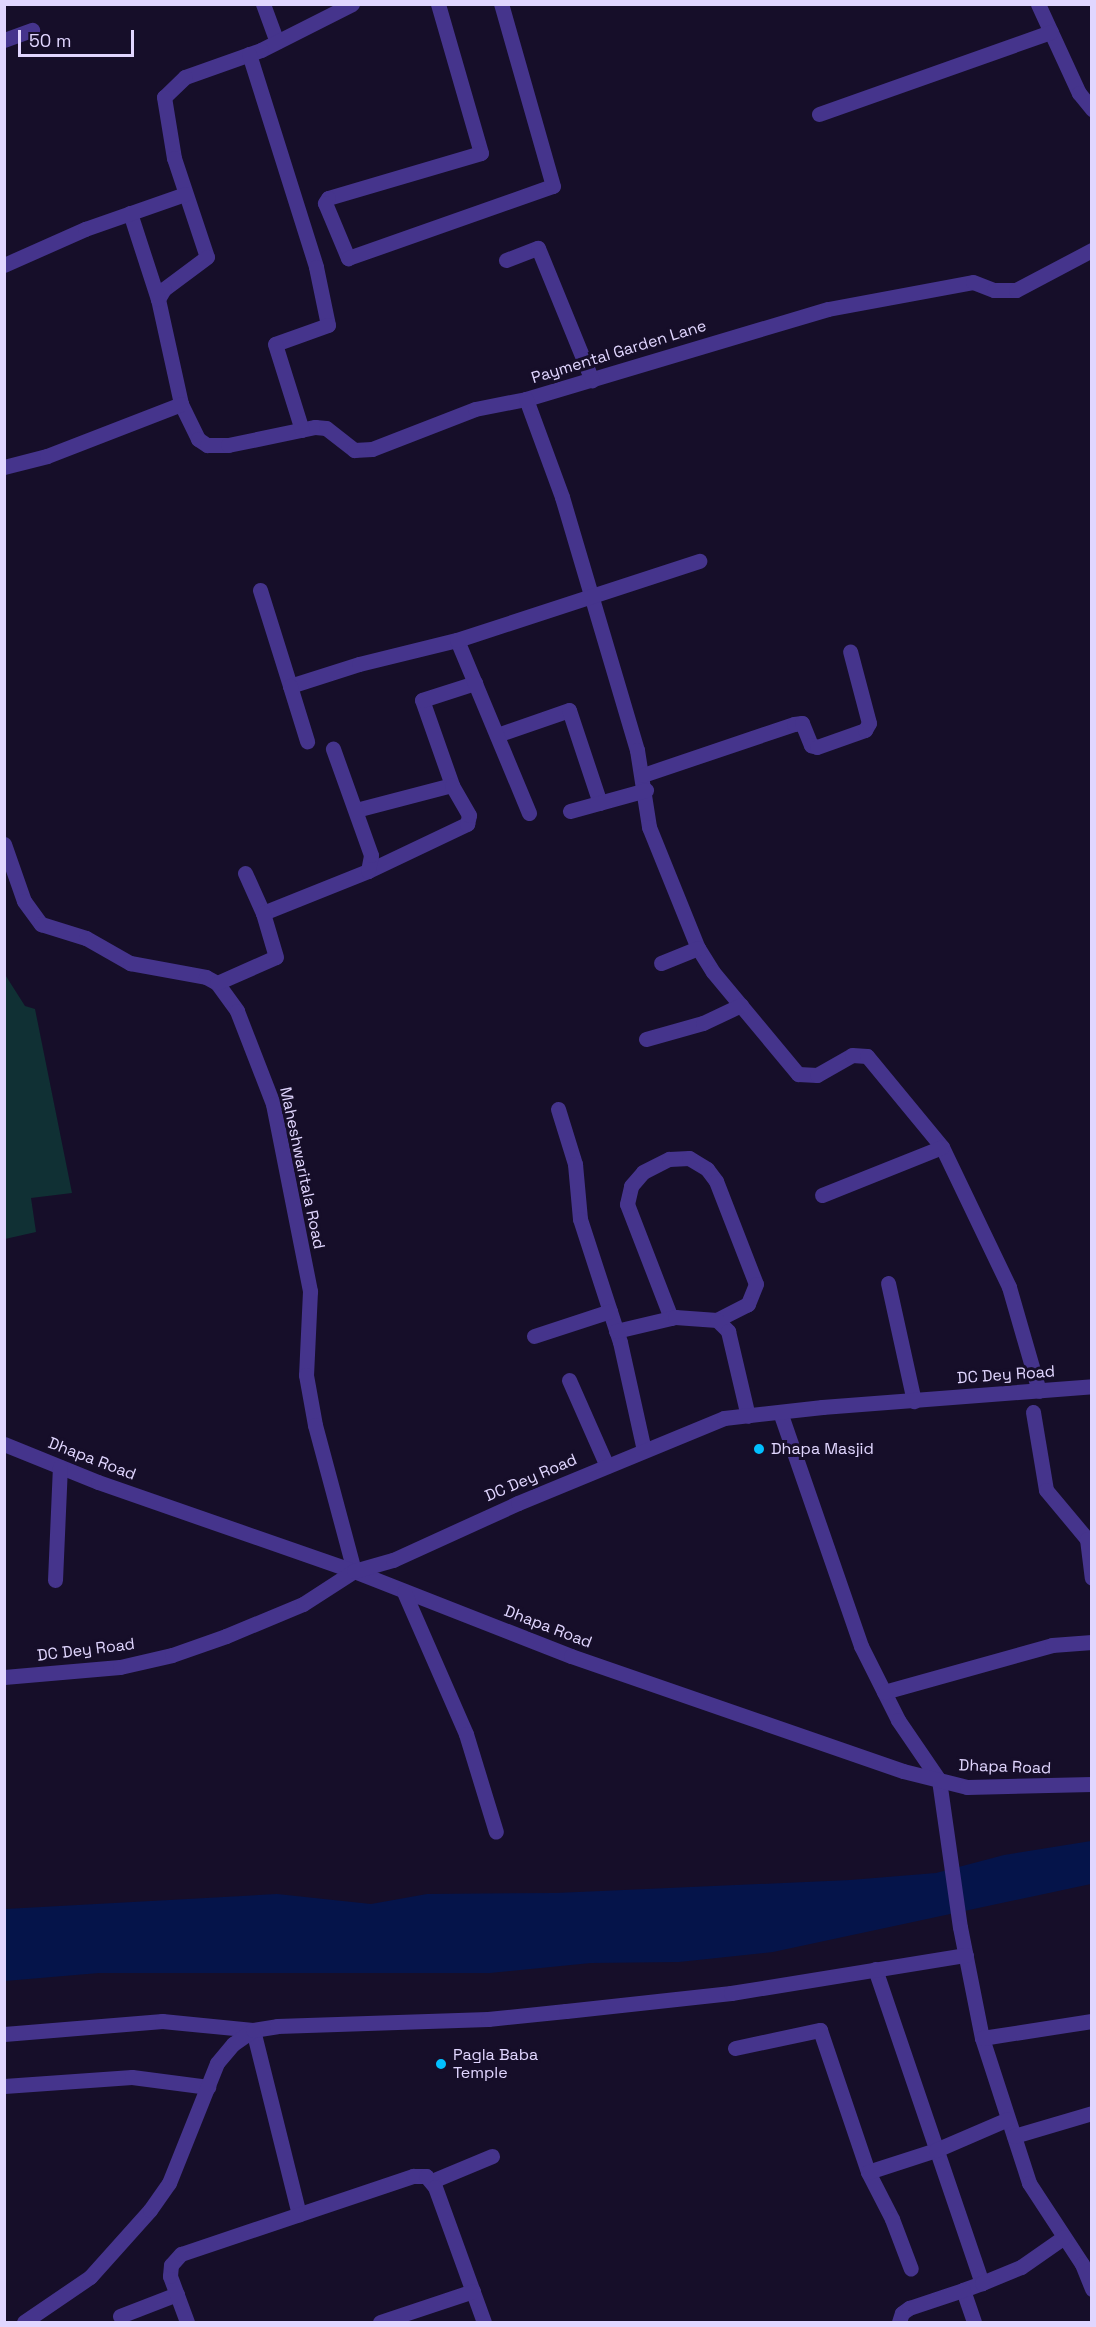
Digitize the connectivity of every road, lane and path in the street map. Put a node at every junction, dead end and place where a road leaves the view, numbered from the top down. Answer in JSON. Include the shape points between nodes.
{"nodes":[{"id":1,"x":263,"y":4,"type":"edge"},
{"id":2,"x":352,"y":4,"type":"edge"},
{"id":3,"x":438,"y":4,"type":"edge"},
{"id":4,"x":501,"y":4,"type":"edge"},
{"id":5,"x":1039,"y":5,"type":"edge"},
{"id":6,"x":32,"y":30,"type":"dead end"},
{"id":7,"x":1051,"y":32,"type":"junction"},
{"id":8,"x":4,"y":40,"type":"edge"},
{"id":9,"x":277,"y":42,"type":"junction"},
{"id":10,"x":249,"y":54,"type":"junction"},
{"id":11,"x":1092,"y":109,"type":"edge"},
{"id":12,"x":819,"y":114,"type":"dead end"},
{"id":13,"x":185,"y":194,"type":"junction"},
{"id":14,"x":130,"y":213,"type":"junction"},
{"id":15,"x":1092,"y":250,"type":"edge"},
{"id":16,"x":506,"y":260,"type":"dead end"},
{"id":17,"x":4,"y":265,"type":"edge"},
{"id":18,"x":158,"y":299,"type":"junction"},
{"id":19,"x":592,"y":380,"type":"junction"},
{"id":20,"x":526,"y":399,"type":"junction"},
{"id":21,"x":181,"y":404,"type":"junction"},
{"id":22,"x":302,"y":430,"type":"junction"},
{"id":23,"x":4,"y":467,"type":"edge"},
{"id":24,"x":699,"y":561,"type":"dead end"},
{"id":25,"x":260,"y":590,"type":"dead end"},
{"id":26,"x":591,"y":597,"type":"junction"},
{"id":27,"x":457,"y":640,"type":"junction"},
{"id":28,"x":850,"y":651,"type":"dead end"},
{"id":29,"x":475,"y":683,"type":"junction"},
{"id":30,"x":290,"y":686,"type":"junction"},
{"id":31,"x":497,"y":735,"type":"junction"},
{"id":32,"x":307,"y":741,"type":"dead end"},
{"id":33,"x":333,"y":749,"type":"dead end"},
{"id":34,"x":644,"y":782,"type":"junction"},
{"id":35,"x":452,"y":785,"type":"junction"},
{"id":36,"x":600,"y":803,"type":"junction"},
{"id":37,"x":356,"y":810,"type":"junction"},
{"id":38,"x":570,"y":811,"type":"dead end"},
{"id":39,"x":529,"y":813,"type":"dead end"},
{"id":40,"x":4,"y":844,"type":"edge"},
{"id":41,"x":368,"y":871,"type":"junction"},
{"id":42,"x":245,"y":873,"type":"dead end"},
{"id":43,"x":263,"y":913,"type":"junction"},
{"id":44,"x":698,"y":948,"type":"junction"},
{"id":45,"x":661,"y":963,"type":"dead end"},
{"id":46,"x":217,"y":983,"type":"junction"},
{"id":47,"x":741,"y":1005,"type":"junction"},
{"id":48,"x":646,"y":1039,"type":"dead end"},
{"id":49,"x":558,"y":1109,"type":"dead end"},
{"id":50,"x":942,"y":1147,"type":"junction"},
{"id":51,"x":822,"y":1195,"type":"dead end"},
{"id":52,"x":888,"y":1283,"type":"dead end"},
{"id":53,"x":610,"y":1311,"type":"junction"},
{"id":54,"x":671,"y":1318,"type":"junction"},
{"id":55,"x":717,"y":1320,"type":"junction"},
{"id":56,"x":616,"y":1331,"type":"junction"},
{"id":57,"x":534,"y":1336,"type":"dead end"},
{"id":58,"x":569,"y":1380,"type":"dead end"},
{"id":59,"x":1092,"y":1386,"type":"edge"},
{"id":60,"x":1040,"y":1391,"type":"junction"},
{"id":61,"x":914,"y":1401,"type":"junction"},
{"id":62,"x":780,"y":1412,"type":"junction"},
{"id":63,"x":1034,"y":1412,"type":"dead end"},
{"id":64,"x":748,"y":1416,"type":"junction"},
{"id":65,"x":4,"y":1444,"type":"edge"},
{"id":66,"x":644,"y":1450,"type":"junction"},
{"id":67,"x":607,"y":1466,"type":"junction"},
{"id":68,"x":60,"y":1467,"type":"junction"},
{"id":69,"x":354,"y":1571,"type":"junction"},
{"id":70,"x":1092,"y":1578,"type":"edge"},
{"id":71,"x":55,"y":1580,"type":"dead end"},
{"id":72,"x":405,"y":1592,"type":"junction"},
{"id":73,"x":1092,"y":1642,"type":"edge"},
{"id":74,"x":4,"y":1677,"type":"edge"},
{"id":75,"x":884,"y":1692,"type":"junction"},
{"id":76,"x":939,"y":1780,"type":"junction"},
{"id":77,"x":1092,"y":1784,"type":"edge"},
{"id":78,"x":496,"y":1832,"type":"dead end"},
{"id":79,"x":966,"y":1955,"type":"junction"},
{"id":80,"x":875,"y":1970,"type":"junction"},
{"id":81,"x":1092,"y":2021,"type":"edge"},
{"id":82,"x":253,"y":2030,"type":"junction"},
{"id":83,"x":4,"y":2034,"type":"edge"},
{"id":84,"x":982,"y":2038,"type":"junction"},
{"id":85,"x":735,"y":2048,"type":"dead end"},
{"id":86,"x":4,"y":2086,"type":"edge"},
{"id":87,"x":208,"y":2087,"type":"junction"},
{"id":88,"x":1092,"y":2113,"type":"edge"},
{"id":89,"x":1008,"y":2119,"type":"junction"},
{"id":90,"x":1014,"y":2136,"type":"junction"},
{"id":91,"x":936,"y":2150,"type":"junction"},
{"id":92,"x":492,"y":2156,"type":"dead end"},
{"id":93,"x":868,"y":2172,"type":"junction"},
{"id":94,"x":432,"y":2181,"type":"junction"},
{"id":95,"x":299,"y":2214,"type":"junction"},
{"id":96,"x":1064,"y":2237,"type":"junction"},
{"id":97,"x":911,"y":2269,"type":"dead end"},
{"id":98,"x":982,"y":2283,"type":"junction"},
{"id":99,"x":1092,"y":2289,"type":"edge"},
{"id":100,"x":963,"y":2290,"type":"junction"},
{"id":101,"x":473,"y":2291,"type":"junction"},
{"id":102,"x":177,"y":2294,"type":"junction"},
{"id":103,"x":120,"y":2316,"type":"dead end"},
{"id":104,"x":24,"y":2322,"type":"edge"},
{"id":105,"x":187,"y":2322,"type":"edge"},
{"id":106,"x":380,"y":2322,"type":"edge"},
{"id":107,"x":484,"y":2322,"type":"edge"},
{"id":108,"x":899,"y":2322,"type":"edge"},
{"id":109,"x":974,"y":2322,"type":"edge"}],
"edges":[{"from":1,"to":9,"type":"street"},
{"from":2,"to":9,"type":"street"},
{"from":3,"to":4,"type":"street","via":[[481,153],[328,198],[325,203],[348,258],[554,186]]},
{"from":5,"to":7,"type":"street"},
{"from":6,"to":8,"type":"street"},
{"from":7,"to":11,"type":"street","via":[[1079,93]]},
{"from":7,"to":12,"type":"street"},
{"from":9,"to":10,"type":"street"},
{"from":10,"to":13,"type":"street","via":[[186,77],[164,97],[174,158]]},
{"from":10,"to":22,"type":"street","via":[[316,267],[328,325],[275,344]]},
{"from":13,"to":14,"type":"street"},
{"from":13,"to":18,"type":"street","via":[[207,257],[164,289]]},
{"from":14,"to":17,"type":"street"},
{"from":14,"to":18,"type":"street","name":"Paymental Garden Lane"},
{"from":15,"to":19,"type":"street","name":"Paymental Garden Lane","via":[[1016,290],[994,290],[973,282],[828,309]]},
{"from":16,"to":19,"type":"street","via":[[538,248]]},
{"from":18,"to":21,"type":"street","name":"Paymental Garden Lane"},
{"from":19,"to":20,"type":"street","name":"Paymental Garden Lane"},
{"from":20,"to":22,"type":"street","name":"Paymental Garden Lane","via":[[475,409],[372,449],[354,450],[326,428]]},
{"from":20,"to":26,"type":"street","via":[[562,497]]},
{"from":21,"to":22,"type":"street","name":"Paymental Garden Lane","via":[[198,439],[215,447]]},
{"from":21,"to":23,"type":"street","via":[[47,456]]},
{"from":24,"to":26,"type":"street"},
{"from":25,"to":30,"type":"street"},
{"from":26,"to":27,"type":"street"},
{"from":26,"to":34,"type":"street"},
{"from":27,"to":29,"type":"street"},
{"from":27,"to":30,"type":"street"},
{"from":28,"to":34,"type":"street","via":[[869,723],[865,730],[817,747],[811,745],[802,723],[794,724]]},
{"from":29,"to":31,"type":"street"},
{"from":29,"to":35,"type":"street","via":[[422,700]]},
{"from":30,"to":32,"type":"street"},
{"from":31,"to":36,"type":"street","via":[[569,710]]},
{"from":31,"to":39,"type":"street"},
{"from":33,"to":37,"type":"street"},
{"from":34,"to":36,"type":"street"},
{"from":34,"to":44,"type":"street","via":[[649,826]]},
{"from":35,"to":37,"type":"street"},
{"from":35,"to":41,"type":"street","via":[[469,815],[467,824]]},
{"from":36,"to":38,"type":"street"},
{"from":37,"to":41,"type":"street","via":[[371,855]]},
{"from":40,"to":46,"type":"street","via":[[24,901],[41,924],[86,938],[130,963],[196,974]]},
{"from":41,"to":43,"type":"street"},
{"from":42,"to":43,"type":"street"},
{"from":43,"to":46,"type":"street","via":[[276,957]]},
{"from":44,"to":45,"type":"street"},
{"from":44,"to":47,"type":"street"},
{"from":46,"to":69,"type":"street","name":"Maheshwaritala Road","via":[[237,1011],[273,1104],[310,1291],[306,1375],[309,1395]]},
{"from":47,"to":48,"type":"street","via":[[682,1030]]},
{"from":47,"to":50,"type":"street","via":[[798,1074],[817,1076],[852,1055],[867,1056]]},
{"from":49,"to":53,"type":"street","via":[[575,1164],[580,1219]]},
{"from":50,"to":51,"type":"street"},
{"from":50,"to":60,"type":"street","via":[[1009,1287]]},
{"from":52,"to":61,"type":"street"},
{"from":53,"to":56,"type":"street"},
{"from":53,"to":57,"type":"street"},
{"from":54,"to":55,"type":"street"},
{"from":54,"to":55,"type":"street","via":[[627,1203],[631,1186],[643,1172],[669,1159],[689,1158],[707,1169],[716,1181],[756,1284],[748,1304]]},
{"from":54,"to":56,"type":"street"},
{"from":55,"to":64,"type":"street","via":[[728,1331]]},
{"from":56,"to":66,"type":"street"},
{"from":58,"to":67,"type":"street"},
{"from":59,"to":60,"type":"street","name":"DC Dey Road"},
{"from":60,"to":61,"type":"street","name":"DC Dey Road"},
{"from":61,"to":62,"type":"street","name":"DC Dey Road"},
{"from":62,"to":64,"type":"street","name":"DC Dey Road"},
{"from":62,"to":75,"type":"street","via":[[861,1646]]},
{"from":63,"to":70,"type":"street","via":[[1046,1490],[1088,1539]]},
{"from":64,"to":66,"type":"street","name":"DC Dey Road","via":[[724,1419]]},
{"from":65,"to":68,"type":"street","name":"Dhapa Road"},
{"from":66,"to":67,"type":"street","name":"DC Dey Road"},
{"from":67,"to":69,"type":"street","name":"DC Dey Road","via":[[393,1560]]},
{"from":68,"to":69,"type":"street","name":"Dhapa Road"},
{"from":68,"to":71,"type":"street"},
{"from":69,"to":72,"type":"street","name":"Dhapa Road"},
{"from":69,"to":74,"type":"street","name":"DC Dey Road","via":[[303,1604],[172,1655],[120,1667]]},
{"from":72,"to":76,"type":"street","name":"Dhapa Road","via":[[571,1656]]},
{"from":72,"to":78,"type":"street","via":[[466,1734]]},
{"from":73,"to":75,"type":"street","via":[[1052,1645]]},
{"from":75,"to":76,"type":"street"},
{"from":76,"to":77,"type":"street","name":"Dhapa Road","via":[[967,1787]]},
{"from":76,"to":79,"type":"street"},
{"from":79,"to":80,"type":"street"},
{"from":79,"to":84,"type":"street"},
{"from":80,"to":82,"type":"street","via":[[731,1993],[488,2019]]},
{"from":80,"to":91,"type":"street"},
{"from":81,"to":84,"type":"street"},
{"from":82,"to":83,"type":"street","via":[[162,2021]]},
{"from":82,"to":87,"type":"street","via":[[233,2044],[217,2063]]},
{"from":82,"to":95,"type":"street"},
{"from":84,"to":89,"type":"street"},
{"from":85,"to":93,"type":"street","via":[[820,2030]]},
{"from":86,"to":87,"type":"street","via":[[132,2077]]},
{"from":87,"to":104,"type":"street","via":[[169,2183],[150,2210],[90,2277]]},
{"from":88,"to":90,"type":"street"},
{"from":89,"to":90,"type":"street"},
{"from":89,"to":91,"type":"street"},
{"from":90,"to":96,"type":"street","via":[[1029,2183]]},
{"from":91,"to":93,"type":"street"},
{"from":91,"to":98,"type":"street"},
{"from":92,"to":94,"type":"street"},
{"from":93,"to":97,"type":"street"},
{"from":94,"to":95,"type":"street","via":[[413,2176]]},
{"from":94,"to":101,"type":"street"},
{"from":95,"to":102,"type":"street","via":[[181,2254],[171,2265]]},
{"from":96,"to":98,"type":"street","via":[[1021,2266]]},
{"from":96,"to":99,"type":"street"},
{"from":98,"to":100,"type":"street"},
{"from":100,"to":108,"type":"street","via":[[909,2308]]},
{"from":100,"to":109,"type":"street"},
{"from":101,"to":106,"type":"street"},
{"from":101,"to":107,"type":"street"},
{"from":102,"to":103,"type":"street"},
{"from":102,"to":105,"type":"street"}]}
